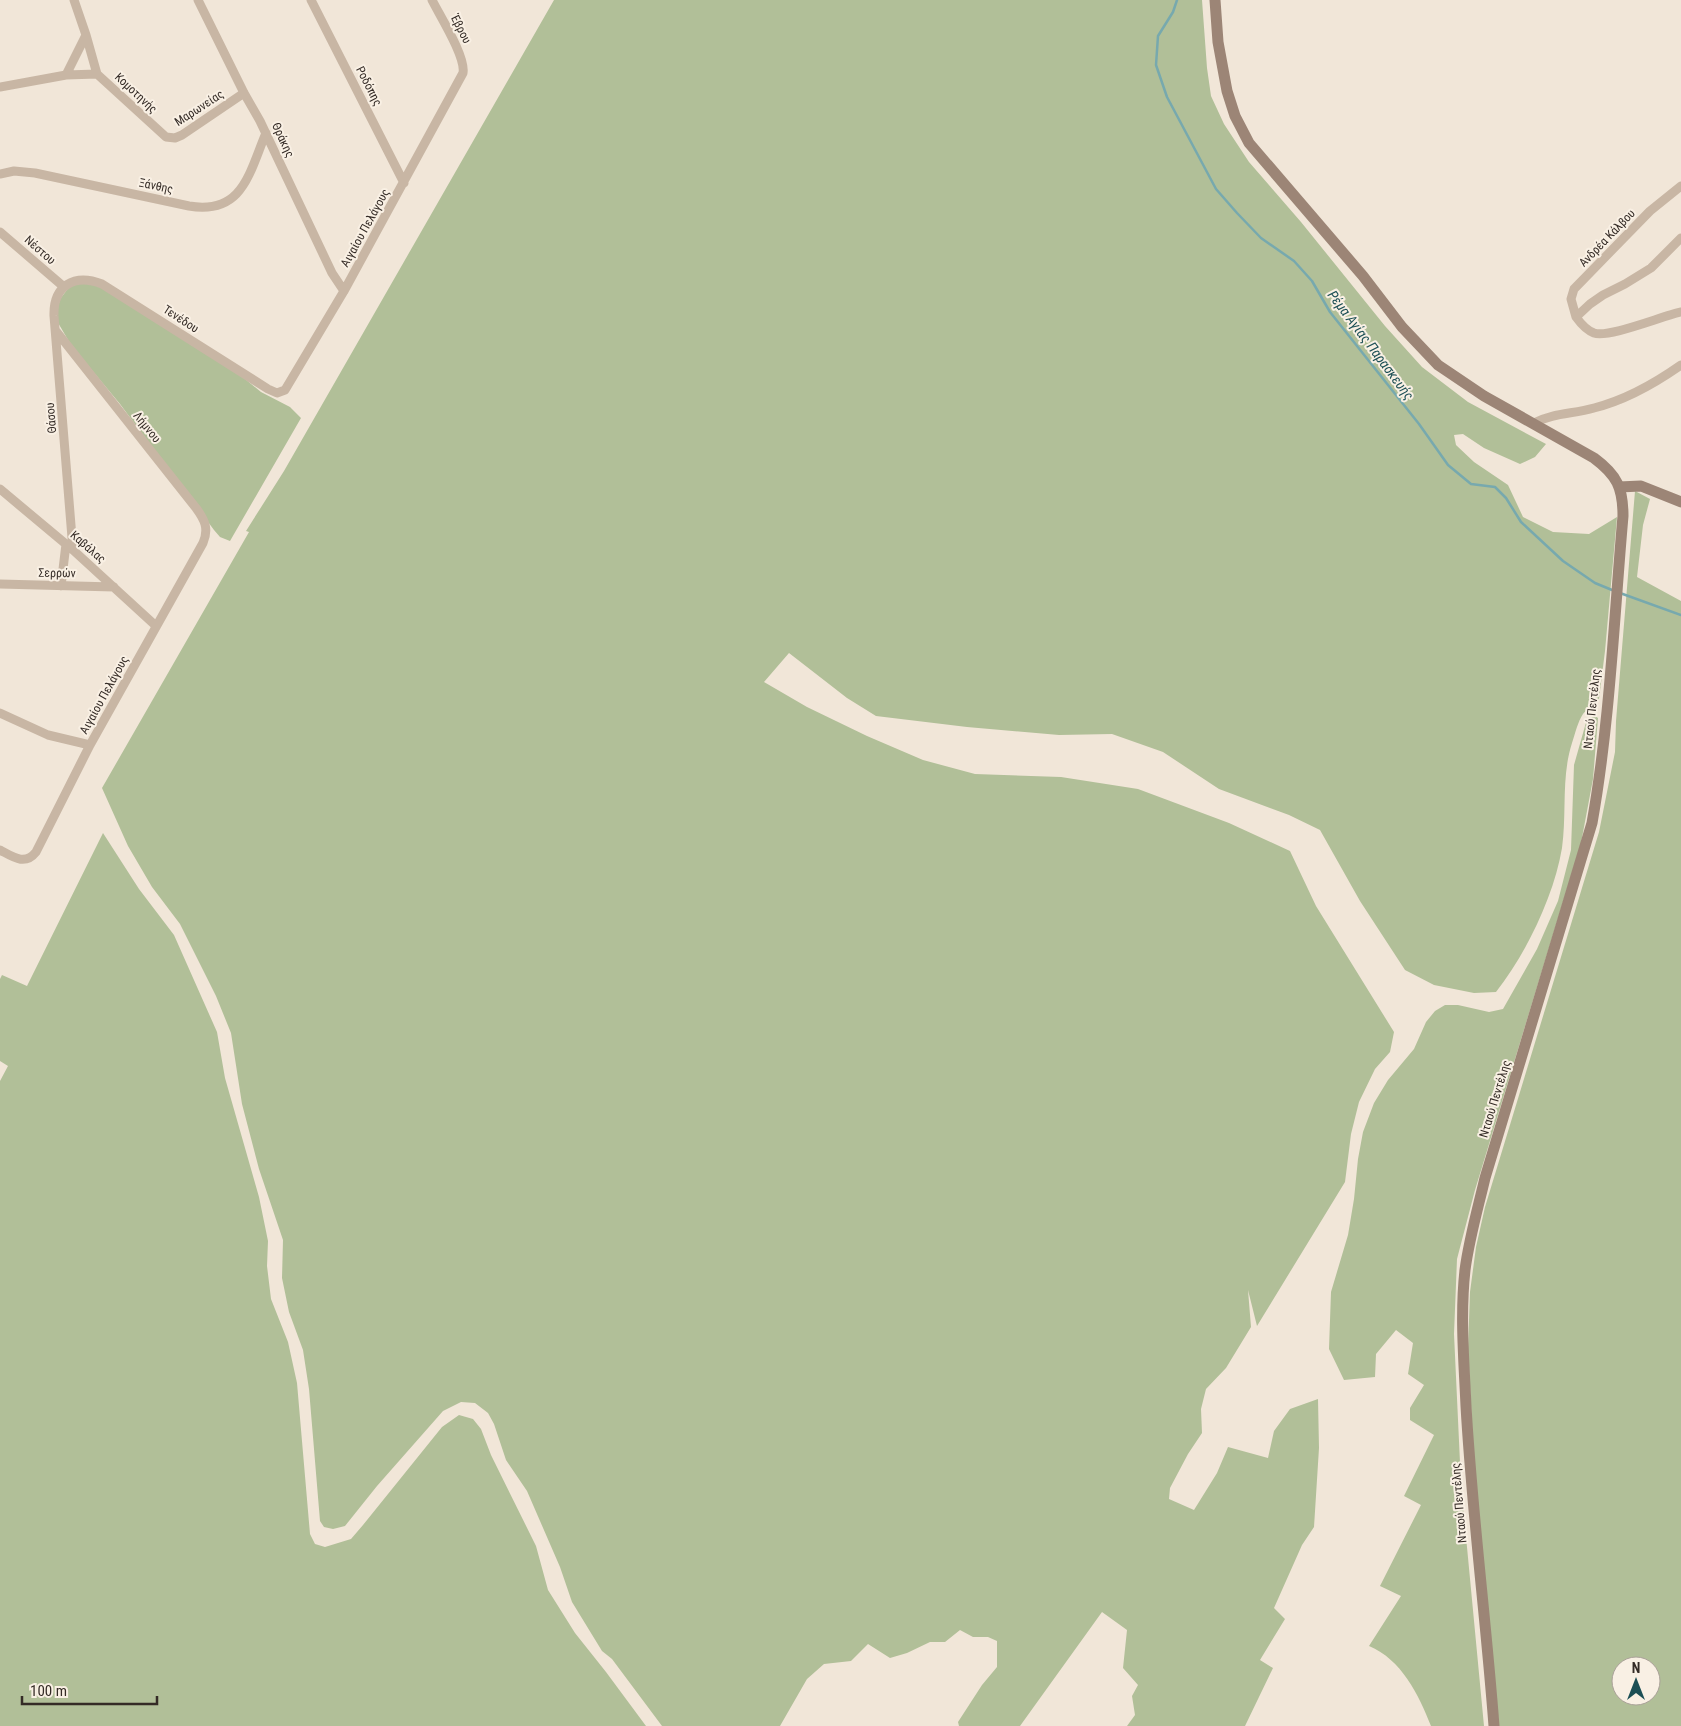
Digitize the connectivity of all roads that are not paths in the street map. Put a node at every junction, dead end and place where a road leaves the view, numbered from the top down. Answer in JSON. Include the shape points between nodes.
{"nodes":[{"id":1,"x":74,"y":0,"type":"edge"},
{"id":2,"x":198,"y":0,"type":"edge"},
{"id":3,"x":311,"y":0,"type":"edge"},
{"id":4,"x":432,"y":0,"type":"edge"},
{"id":5,"x":1215,"y":0,"type":"edge"},
{"id":6,"x":86,"y":35,"type":"junction"},
{"id":7,"x":464,"y":71,"type":"joint"},
{"id":8,"x":97,"y":74,"type":"junction"},
{"id":9,"x":66,"y":75,"type":"junction"},
{"id":10,"x":0,"y":87,"type":"edge"},
{"id":11,"x":244,"y":93,"type":"junction"},
{"id":12,"x":266,"y":133,"type":"junction"},
{"id":13,"x":166,"y":137,"type":"joint"},
{"id":14,"x":0,"y":174,"type":"edge"},
{"id":15,"x":404,"y":183,"type":"junction"},
{"id":16,"x":1681,"y":186,"type":"edge"},
{"id":17,"x":0,"y":232,"type":"edge"},
{"id":18,"x":1681,"y":238,"type":"edge"},
{"id":19,"x":64,"y":287,"type":"junction"},
{"id":20,"x":344,"y":291,"type":"junction"},
{"id":21,"x":1681,"y":312,"type":"edge"},
{"id":22,"x":1576,"y":318,"type":"junction"},
{"id":23,"x":56,"y":331,"type":"junction"},
{"id":24,"x":1681,"y":365,"type":"edge"},
{"id":25,"x":281,"y":392,"type":"joint"},
{"id":26,"x":1534,"y":423,"type":"junction"},
{"id":27,"x":1619,"y":486,"type":"junction"},
{"id":28,"x":0,"y":489,"type":"edge"},
{"id":29,"x":1679,"y":498,"type":"edge"},
{"id":30,"x":203,"y":543,"type":"joint"},
{"id":31,"x":69,"y":547,"type":"junction"},
{"id":32,"x":0,"y":584,"type":"edge"},
{"id":33,"x":61,"y":586,"type":"junction"},
{"id":34,"x":114,"y":587,"type":"junction"},
{"id":35,"x":156,"y":626,"type":"junction"},
{"id":36,"x":0,"y":713,"type":"edge"},
{"id":37,"x":90,"y":745,"type":"junction"},
{"id":38,"x":0,"y":850,"type":"edge"},
{"id":39,"x":1494,"y":1726,"type":"edge"}],
"edges":[{"from":1,"to":6,"type":"street","name":"Κομοτηνής"},
{"from":2,"to":11,"type":"street","name":"Θράκης"},
{"from":3,"to":15,"type":"street","name":"Ροδόπης"},
{"from":4,"to":7,"type":"street","name":"Έβρου","via":[[464,64]]},
{"from":5,"to":26,"type":"street","via":[[1222,70],[1236,116],[1249,143],[1363,276],[1402,327],[1438,365]]},
{"from":6,"to":8,"type":"street","name":"Κομοτηνής"},
{"from":6,"to":9,"type":"street"},
{"from":7,"to":15,"type":"street","name":"Αιγαίου Πελάγους"},
{"from":8,"to":9,"type":"street"},
{"from":8,"to":13,"type":"street","name":"Κομοτηνής"},
{"from":9,"to":10,"type":"street"},
{"from":11,"to":12,"type":"street","name":"Θράκης"},
{"from":11,"to":13,"type":"street","name":"Μαρωνείας","via":[[182,135]]},
{"from":12,"to":14,"type":"street","name":"Ξάνθης","via":[[240,190],[230,200],[214,207],[189,206],[35,173]]},
{"from":12,"to":20,"type":"street","name":"Θράκης","via":[[332,273]]},
{"from":15,"to":20,"type":"street","name":"Αιγαίου Πελάγους"},
{"from":16,"to":22,"type":"street","name":"Ανδρέα Κάλβου","via":[[1650,211],[1574,289],[1571,299]]},
{"from":17,"to":19,"type":"street","name":"Νέστου"},
{"from":18,"to":22,"type":"street","via":[[1651,268],[1596,299]]},
{"from":19,"to":23,"type":"street","name":"Θάσου","via":[[56,296]]},
{"from":19,"to":25,"type":"street","name":"Τενέδου","via":[[83,280],[102,284],[268,389]]},
{"from":20,"to":25,"type":"street","name":"Αιγαίου Πελάγους","via":[[289,385]]},
{"from":21,"to":22,"type":"street","via":[[1608,334],[1594,333]]},
{"from":23,"to":30,"type":"street","name":"Λήμνου","via":[[200,514],[206,529]]},
{"from":23,"to":31,"type":"street","name":"Θάσου"},
{"from":24,"to":26,"type":"street","via":[[1625,398],[1592,409],[1552,415]]},
{"from":26,"to":27,"type":"street","via":[[1607,467]]},
{"from":27,"to":29,"type":"street","via":[[1641,486]]},
{"from":27,"to":39,"type":"street","name":"Νταού Πεντέλης","via":[[1623,516],[1592,823],[1485,1178],[1465,1271],[1464,1353],[1470,1472]]},
{"from":28,"to":31,"type":"street","name":"Καβάλας"},
{"from":30,"to":35,"type":"street","name":"Αιγαίου Πελάγους"},
{"from":31,"to":33,"type":"street","name":"Θάσου"},
{"from":31,"to":34,"type":"street","name":"Καβάλας"},
{"from":32,"to":33,"type":"street","name":"Σερρών"},
{"from":33,"to":34,"type":"street","name":"Σερρών"},
{"from":34,"to":35,"type":"street","name":"Καβάλας"},
{"from":35,"to":37,"type":"street","name":"Αιγαίου Πελάγους"},
{"from":36,"to":37,"type":"street","via":[[48,735]]},
{"from":37,"to":38,"type":"street","name":"Αιγαίου Πελάγους","via":[[36,852],[29,859],[20,860]]}]}
